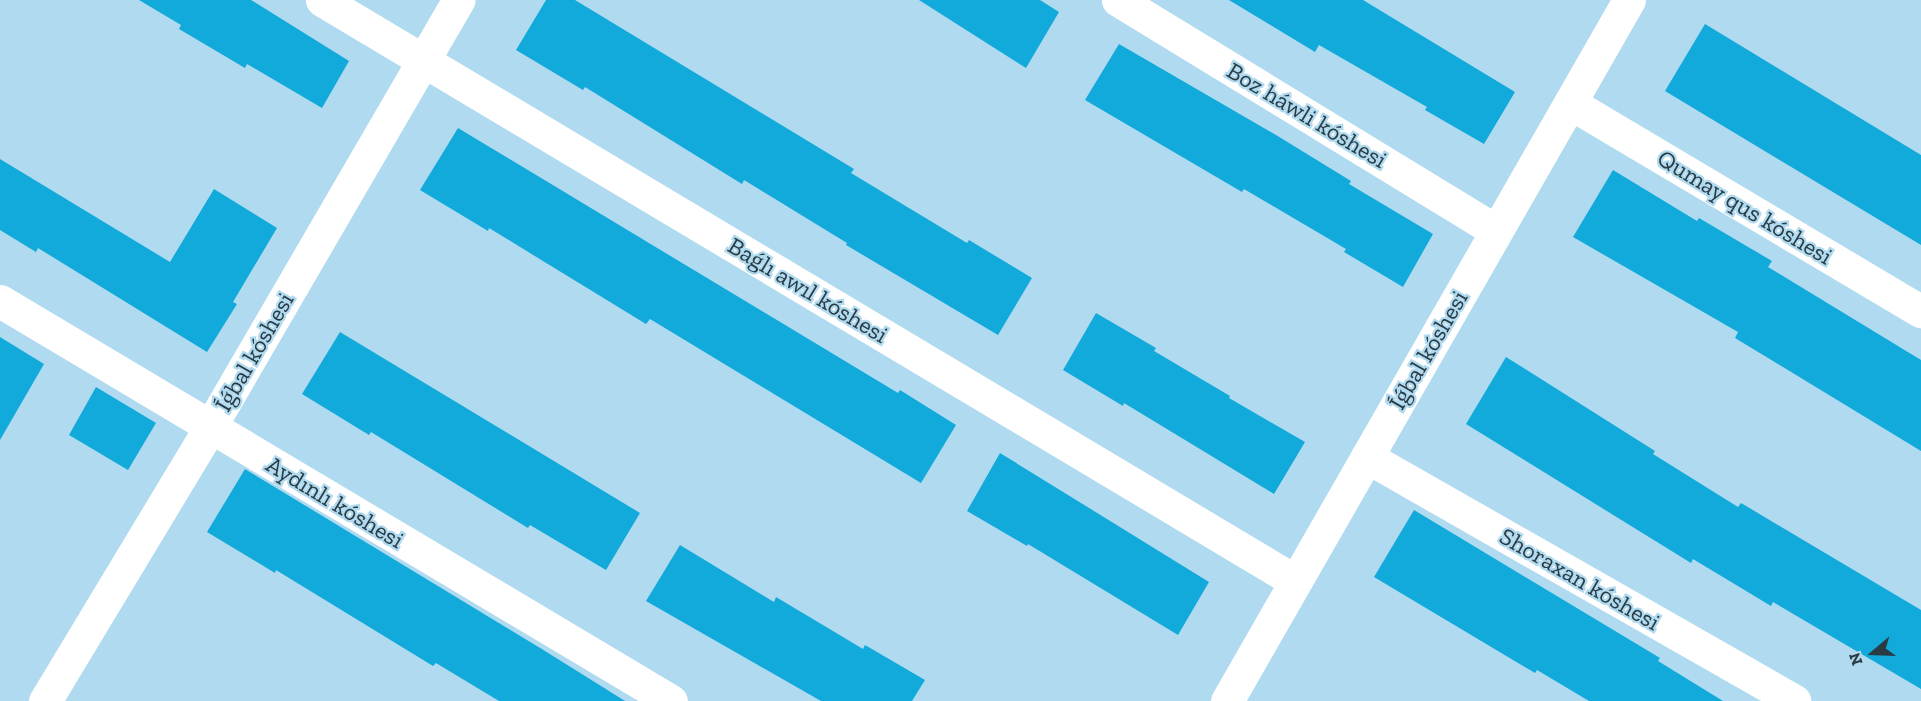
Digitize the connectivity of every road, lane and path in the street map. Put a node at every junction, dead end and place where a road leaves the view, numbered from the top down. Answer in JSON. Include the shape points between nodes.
{"nodes":[{"id":1,"x":322,"y":0,"type":"edge"},
{"id":2,"x":459,"y":0,"type":"edge"},
{"id":3,"x":1118,"y":0,"type":"edge"},
{"id":4,"x":1629,"y":0,"type":"edge"},
{"id":5,"x":424,"y":61,"type":"junction"},
{"id":6,"x":1570,"y":103,"type":"junction"},
{"id":7,"x":1496,"y":231,"type":"junction"},
{"id":8,"x":0,"y":301,"type":"edge"},
{"id":9,"x":1921,"y":311,"type":"edge"},
{"id":10,"x":210,"y":427,"type":"junction"},
{"id":11,"x":1366,"y":457,"type":"junction"},
{"id":12,"x":1295,"y":581,"type":"junction"},
{"id":13,"x":45,"y":701,"type":"edge"},
{"id":14,"x":671,"y":701,"type":"edge"},
{"id":15,"x":1227,"y":701,"type":"edge"},
{"id":16,"x":1794,"y":701,"type":"edge"}],
"edges":[{"from":1,"to":5,"type":"street","name":"Baǵlı awıl kóshesi"},
{"from":2,"to":5,"type":"street","name":"Íǵbal kóshesi"},
{"from":3,"to":7,"type":"street","name":"Boz háwli kóshesi"},
{"from":4,"to":6,"type":"street","name":"Íǵbal kóshesi"},
{"from":5,"to":10,"type":"street","name":"Íǵbal kóshesi"},
{"from":5,"to":12,"type":"street","name":"Baǵlı awıl kóshesi"},
{"from":6,"to":7,"type":"street","name":"Íǵbal kóshesi"},
{"from":6,"to":9,"type":"street","name":"Qumay qus kóshesi"},
{"from":7,"to":11,"type":"street","name":"Íǵbal kóshesi"},
{"from":8,"to":10,"type":"street","name":"Aydınlı kóshesi"},
{"from":10,"to":13,"type":"street","name":"Íǵbal kóshesi"},
{"from":10,"to":14,"type":"street","name":"Aydınlı kóshesi"},
{"from":11,"to":12,"type":"street","name":"Íǵbal kóshesi"},
{"from":11,"to":16,"type":"street","name":"Shoraxan kóshesi"},
{"from":12,"to":15,"type":"street","name":"Íǵbal kóshesi"}]}
